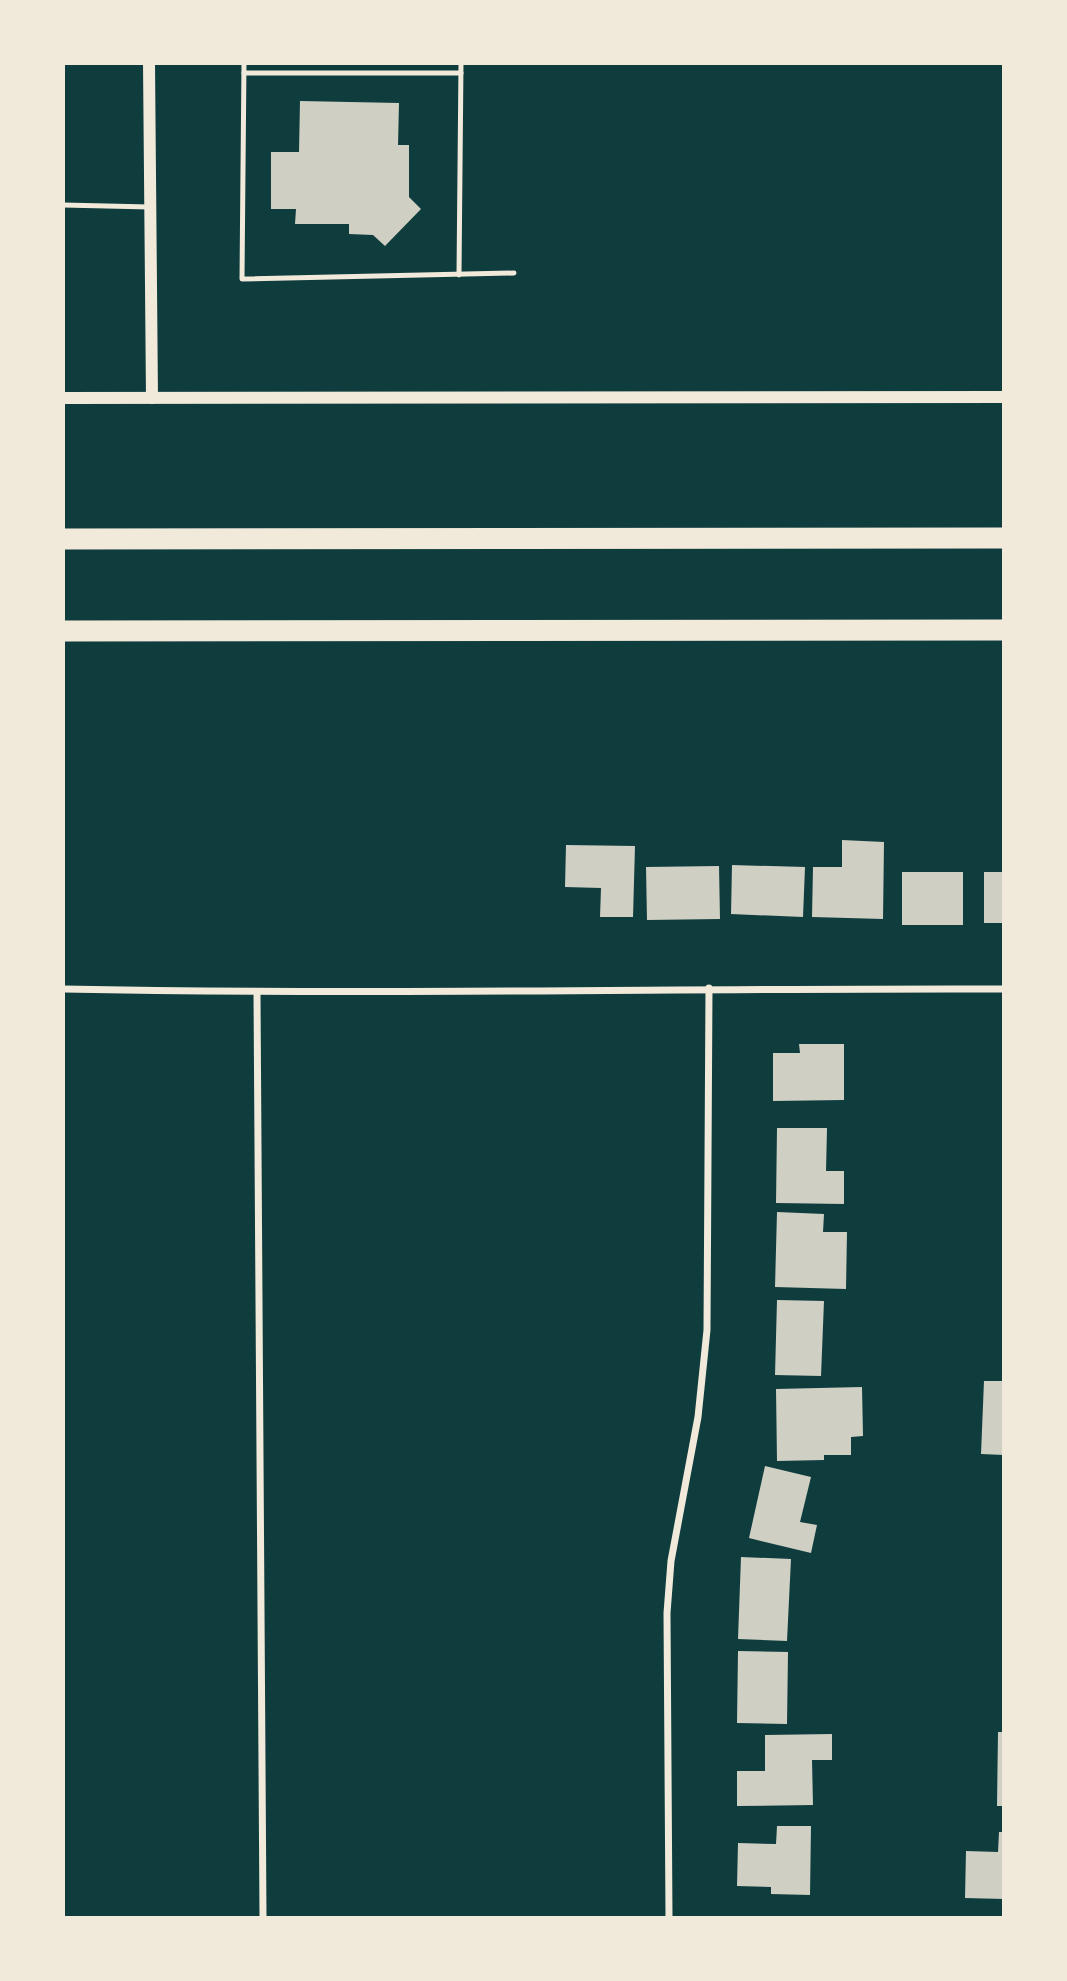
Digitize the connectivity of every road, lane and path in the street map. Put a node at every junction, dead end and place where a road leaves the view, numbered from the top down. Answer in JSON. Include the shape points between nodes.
{"nodes":[{"id":1,"x":149,"y":63,"type":"edge"},
{"id":2,"x":244,"y":63,"type":"edge"},
{"id":3,"x":461,"y":63,"type":"edge"},
{"id":4,"x":244,"y":72,"type":"junction"},
{"id":5,"x":461,"y":72,"type":"junction"},
{"id":6,"x":63,"y":205,"type":"edge"},
{"id":7,"x":150,"y":207,"type":"junction"},
{"id":8,"x":514,"y":273,"type":"dead end"},
{"id":9,"x":459,"y":275,"type":"junction"},
{"id":10,"x":1004,"y":397,"type":"edge"},
{"id":11,"x":63,"y":398,"type":"edge"},
{"id":12,"x":152,"y":398,"type":"junction"},
{"id":13,"x":1004,"y":538,"type":"edge"},
{"id":14,"x":63,"y":539,"type":"edge"},
{"id":15,"x":1004,"y":630,"type":"edge"},
{"id":16,"x":63,"y":631,"type":"edge"},
{"id":17,"x":709,"y":988,"type":"junction"},
{"id":18,"x":63,"y":989,"type":"edge"},
{"id":19,"x":1004,"y":989,"type":"edge"},
{"id":20,"x":257,"y":993,"type":"junction"},
{"id":21,"x":263,"y":1918,"type":"edge"},
{"id":22,"x":669,"y":1918,"type":"edge"}],
"edges":[{"from":1,"to":7,"type":"street"},
{"from":2,"to":4,"type":"lane"},
{"from":3,"to":5,"type":"lane"},
{"from":4,"to":5,"type":"lane"},
{"from":4,"to":9,"type":"lane","via":[[242,279]]},
{"from":5,"to":9,"type":"lane"},
{"from":6,"to":7,"type":"lane"},
{"from":7,"to":12,"type":"street"},
{"from":8,"to":9,"type":"lane"},
{"from":10,"to":12,"type":"street"},
{"from":11,"to":12,"type":"street"},
{"from":13,"to":14,"type":"highway"},
{"from":15,"to":16,"type":"highway"},
{"from":17,"to":19,"type":"street"},
{"from":17,"to":20,"type":"street"},
{"from":17,"to":22,"type":"street","via":[[707,1330],[667,1613]]},
{"from":18,"to":20,"type":"street"},
{"from":20,"to":21,"type":"street"}]}
